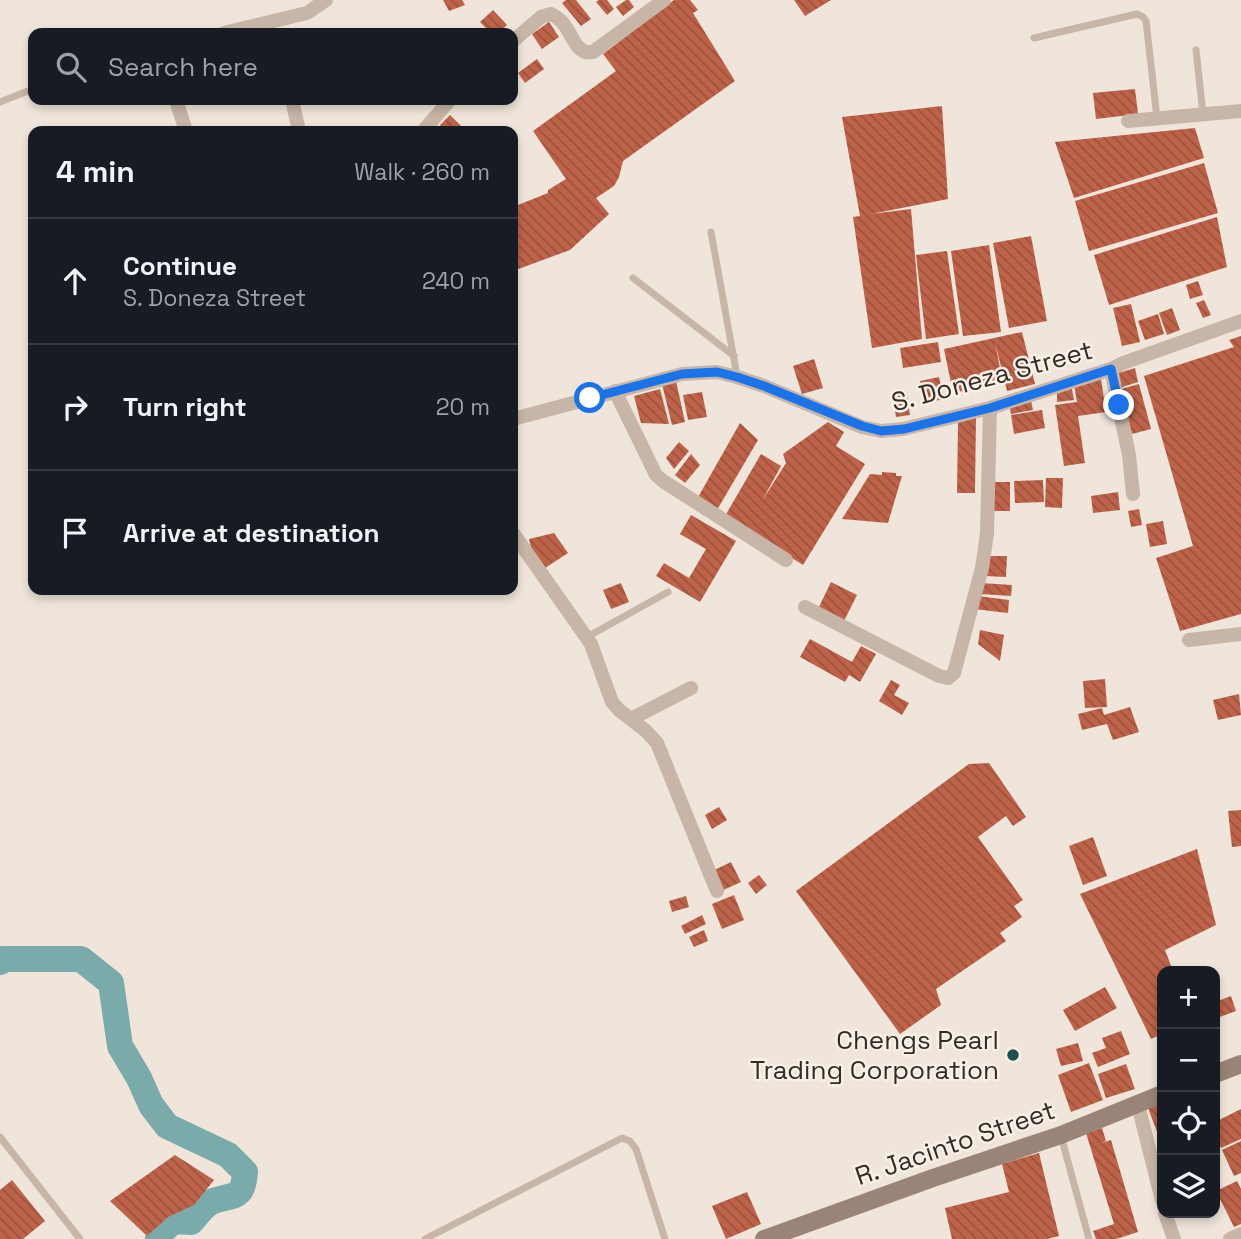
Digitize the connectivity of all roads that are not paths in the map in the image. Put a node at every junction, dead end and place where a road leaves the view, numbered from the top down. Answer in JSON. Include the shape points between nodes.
{"nodes":[{"id":1,"x":326,"y":0,"type":"edge"},
{"id":2,"x":664,"y":0,"type":"edge"},
{"id":3,"x":275,"y":28,"type":"edge"},
{"id":4,"x":518,"y":37,"type":"edge"},
{"id":5,"x":1034,"y":38,"type":"dead end"},
{"id":6,"x":1196,"y":50,"type":"dead end"},
{"id":7,"x":28,"y":91,"type":"edge"},
{"id":8,"x":0,"y":102,"type":"edge"},
{"id":9,"x":178,"y":105,"type":"edge"},
{"id":10,"x":293,"y":105,"type":"edge"},
{"id":11,"x":446,"y":105,"type":"edge"},
{"id":12,"x":1241,"y":111,"type":"edge"},
{"id":13,"x":1203,"y":114,"type":"junction"},
{"id":14,"x":1157,"y":118,"type":"junction"},
{"id":15,"x":1128,"y":121,"type":"dead end"},
{"id":16,"x":185,"y":126,"type":"edge"},
{"id":17,"x":298,"y":126,"type":"edge"},
{"id":18,"x":427,"y":126,"type":"edge"},
{"id":19,"x":711,"y":232,"type":"dead end"},
{"id":20,"x":633,"y":278,"type":"dead end"},
{"id":21,"x":1241,"y":321,"type":"edge"},
{"id":22,"x":734,"y":356,"type":"junction"},
{"id":23,"x":1111,"y":369,"type":"junction"},
{"id":24,"x":737,"y":377,"type":"junction"},
{"id":25,"x":615,"y":391,"type":"junction"},
{"id":26,"x":990,"y":408,"type":"junction"},
{"id":27,"x":518,"y":418,"type":"edge"},
{"id":28,"x":1133,"y":494,"type":"dead end"},
{"id":29,"x":518,"y":540,"type":"edge"},
{"id":30,"x":786,"y":560,"type":"dead end"},
{"id":31,"x":668,"y":592,"type":"dead end"},
{"id":32,"x":805,"y":607,"type":"dead end"},
{"id":33,"x":1241,"y":634,"type":"edge"},
{"id":34,"x":587,"y":637,"type":"junction"},
{"id":35,"x":1189,"y":640,"type":"dead end"},
{"id":36,"x":691,"y":688,"type":"dead end"},
{"id":37,"x":631,"y":719,"type":"junction"},
{"id":38,"x":717,"y":891,"type":"dead end"},
{"id":39,"x":1240,"y":1067,"type":"edge"},
{"id":40,"x":1220,"y":1073,"type":"edge"},
{"id":41,"x":1157,"y":1096,"type":"edge"},
{"id":42,"x":1138,"y":1105,"type":"junction"},
{"id":43,"x":1061,"y":1135,"type":"junction"},
{"id":44,"x":0,"y":1137,"type":"edge"},
{"id":45,"x":1157,"y":1180,"type":"edge"},
{"id":46,"x":1168,"y":1218,"type":"edge"},
{"id":47,"x":1241,"y":1234,"type":"edge"},
{"id":48,"x":80,"y":1239,"type":"edge"},
{"id":49,"x":425,"y":1239,"type":"edge"},
{"id":50,"x":665,"y":1239,"type":"edge"},
{"id":51,"x":764,"y":1239,"type":"edge"},
{"id":52,"x":1089,"y":1239,"type":"edge"},
{"id":53,"x":1174,"y":1239,"type":"edge"},
{"id":54,"x":1230,"y":1239,"type":"edge"}],
"edges":[{"from":1,"to":3,"type":"street"},
{"from":2,"to":4,"type":"street","via":[[593,52],[581,51],[562,21],[551,14]]},
{"from":5,"to":14,"type":"lane","via":[[1137,14],[1143,17]]},
{"from":6,"to":13,"type":"lane"},
{"from":7,"to":8,"type":"lane"},
{"from":9,"to":16,"type":"street"},
{"from":10,"to":17,"type":"street"},
{"from":11,"to":18,"type":"street"},
{"from":12,"to":13,"type":"street"},
{"from":13,"to":14,"type":"street"},
{"from":14,"to":15,"type":"street"},
{"from":19,"to":22,"type":"lane"},
{"from":20,"to":22,"type":"lane"},
{"from":21,"to":23,"type":"street","name":"S. Doneza Street"},
{"from":22,"to":24,"type":"lane"},
{"from":23,"to":26,"type":"street","name":"S. Doneza Street"},
{"from":23,"to":28,"type":"street"},
{"from":24,"to":25,"type":"street","name":"S. Doneza Street","via":[[717,372],[682,374]]},
{"from":24,"to":26,"type":"street","name":"S. Doneza Street","via":[[881,431]]},
{"from":25,"to":27,"type":"street","name":"S. Doneza Street"},
{"from":25,"to":30,"type":"street","via":[[656,475]]},
{"from":26,"to":32,"type":"street","via":[[987,533],[954,673],[948,678],[939,676]]},
{"from":29,"to":34,"type":"street"},
{"from":31,"to":34,"type":"lane"},
{"from":33,"to":35,"type":"street"},
{"from":34,"to":37,"type":"street","via":[[612,702]]},
{"from":36,"to":37,"type":"street"},
{"from":37,"to":38,"type":"street","via":[[657,743]]},
{"from":39,"to":40,"type":"street"},
{"from":41,"to":42,"type":"street","name":"R. Jacinto Street"},
{"from":42,"to":43,"type":"street","name":"R. Jacinto Street"},
{"from":42,"to":45,"type":"street"},
{"from":43,"to":51,"type":"street","name":"R. Jacinto Street"},
{"from":43,"to":52,"type":"lane"},
{"from":44,"to":48,"type":"lane"},
{"from":46,"to":53,"type":"street"},
{"from":47,"to":54,"type":"street"},
{"from":49,"to":50,"type":"lane","via":[[622,1138],[636,1149]]}]}
